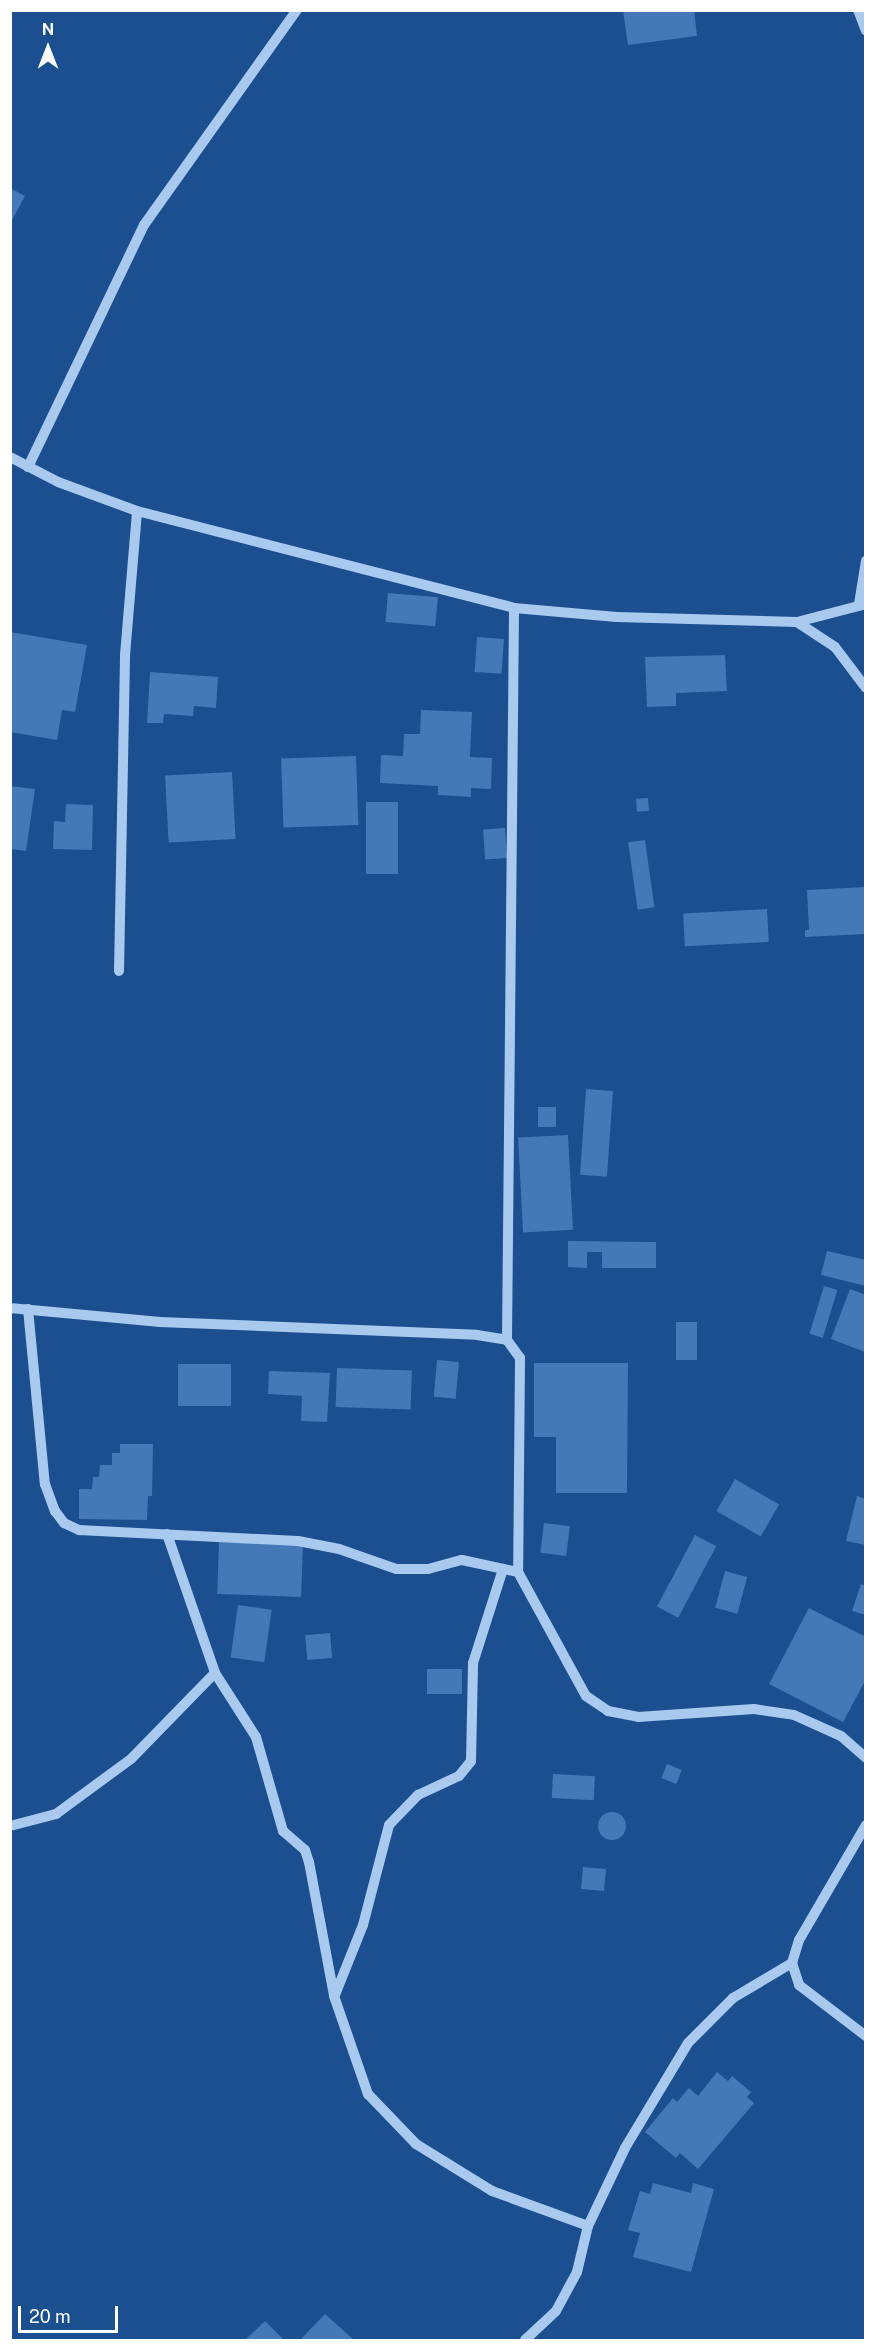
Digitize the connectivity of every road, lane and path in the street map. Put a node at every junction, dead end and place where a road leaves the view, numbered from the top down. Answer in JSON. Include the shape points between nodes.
{"nodes":[{"id":1,"x":297,"y":10,"type":"edge"},
{"id":2,"x":858,"y":10,"type":"edge"},
{"id":3,"x":866,"y":31,"type":"edge"},
{"id":4,"x":10,"y":457,"type":"edge"},
{"id":5,"x":28,"y":467,"type":"junction"},
{"id":6,"x":136,"y":511,"type":"junction"},
{"id":7,"x":866,"y":561,"type":"edge"},
{"id":8,"x":862,"y":604,"type":"edge"},
{"id":9,"x":514,"y":608,"type":"junction"},
{"id":10,"x":797,"y":622,"type":"junction"},
{"id":11,"x":866,"y":688,"type":"edge"},
{"id":12,"x":119,"y":970,"type":"dead end"},
{"id":13,"x":10,"y":1308,"type":"edge"},
{"id":14,"x":28,"y":1309,"type":"junction"},
{"id":15,"x":507,"y":1340,"type":"junction"},
{"id":16,"x":167,"y":1534,"type":"junction"},
{"id":17,"x":503,"y":1569,"type":"junction"},
{"id":18,"x":518,"y":1572,"type":"junction"},
{"id":19,"x":215,"y":1673,"type":"junction"},
{"id":20,"x":866,"y":1758,"type":"edge"},
{"id":21,"x":866,"y":1825,"type":"edge"},
{"id":22,"x":10,"y":1826,"type":"edge"},
{"id":23,"x":792,"y":1963,"type":"junction"},
{"id":24,"x":334,"y":1996,"type":"junction"},
{"id":25,"x":866,"y":2036,"type":"edge"},
{"id":26,"x":588,"y":2226,"type":"junction"},
{"id":27,"x":525,"y":2340,"type":"edge"}],
"edges":[{"from":1,"to":5,"type":"street","via":[[144,225]]},
{"from":2,"to":3,"type":"street"},
{"from":4,"to":5,"type":"street"},
{"from":5,"to":6,"type":"street"},
{"from":6,"to":9,"type":"street"},
{"from":6,"to":12,"type":"street","via":[[125,655]]},
{"from":7,"to":8,"type":"street"},
{"from":8,"to":10,"type":"street"},
{"from":9,"to":10,"type":"street","via":[[640,618]]},
{"from":9,"to":15,"type":"street"},
{"from":10,"to":11,"type":"street","via":[[835,647]]},
{"from":13,"to":14,"type":"street"},
{"from":14,"to":15,"type":"street","via":[[160,1322],[477,1335]]},
{"from":14,"to":16,"type":"street","via":[[45,1484],[54,1511],[64,1523],[79,1530]]},
{"from":15,"to":18,"type":"street","via":[[520,1358]]},
{"from":16,"to":17,"type":"street","via":[[298,1541],[412,1570],[462,1560]]},
{"from":16,"to":19,"type":"street"},
{"from":17,"to":18,"type":"street"},
{"from":17,"to":24,"type":"street","via":[[473,1663],[471,1761],[459,1776],[418,1795],[389,1825],[363,1925]]},
{"from":18,"to":20,"type":"street","via":[[586,1696],[608,1712],[638,1717],[754,1709],[794,1715],[841,1736]]},
{"from":19,"to":22,"type":"street","via":[[131,1759],[56,1814]]},
{"from":19,"to":24,"type":"street","via":[[256,1737],[283,1831],[307,1856]]},
{"from":21,"to":23,"type":"street","via":[[799,1940]]},
{"from":23,"to":25,"type":"street","via":[[799,1985]]},
{"from":23,"to":26,"type":"street","via":[[733,1998],[688,2043],[625,2148]]},
{"from":24,"to":26,"type":"street","via":[[368,2094],[416,2144],[492,2191]]},
{"from":26,"to":27,"type":"street","via":[[578,2272],[556,2311]]}]}
